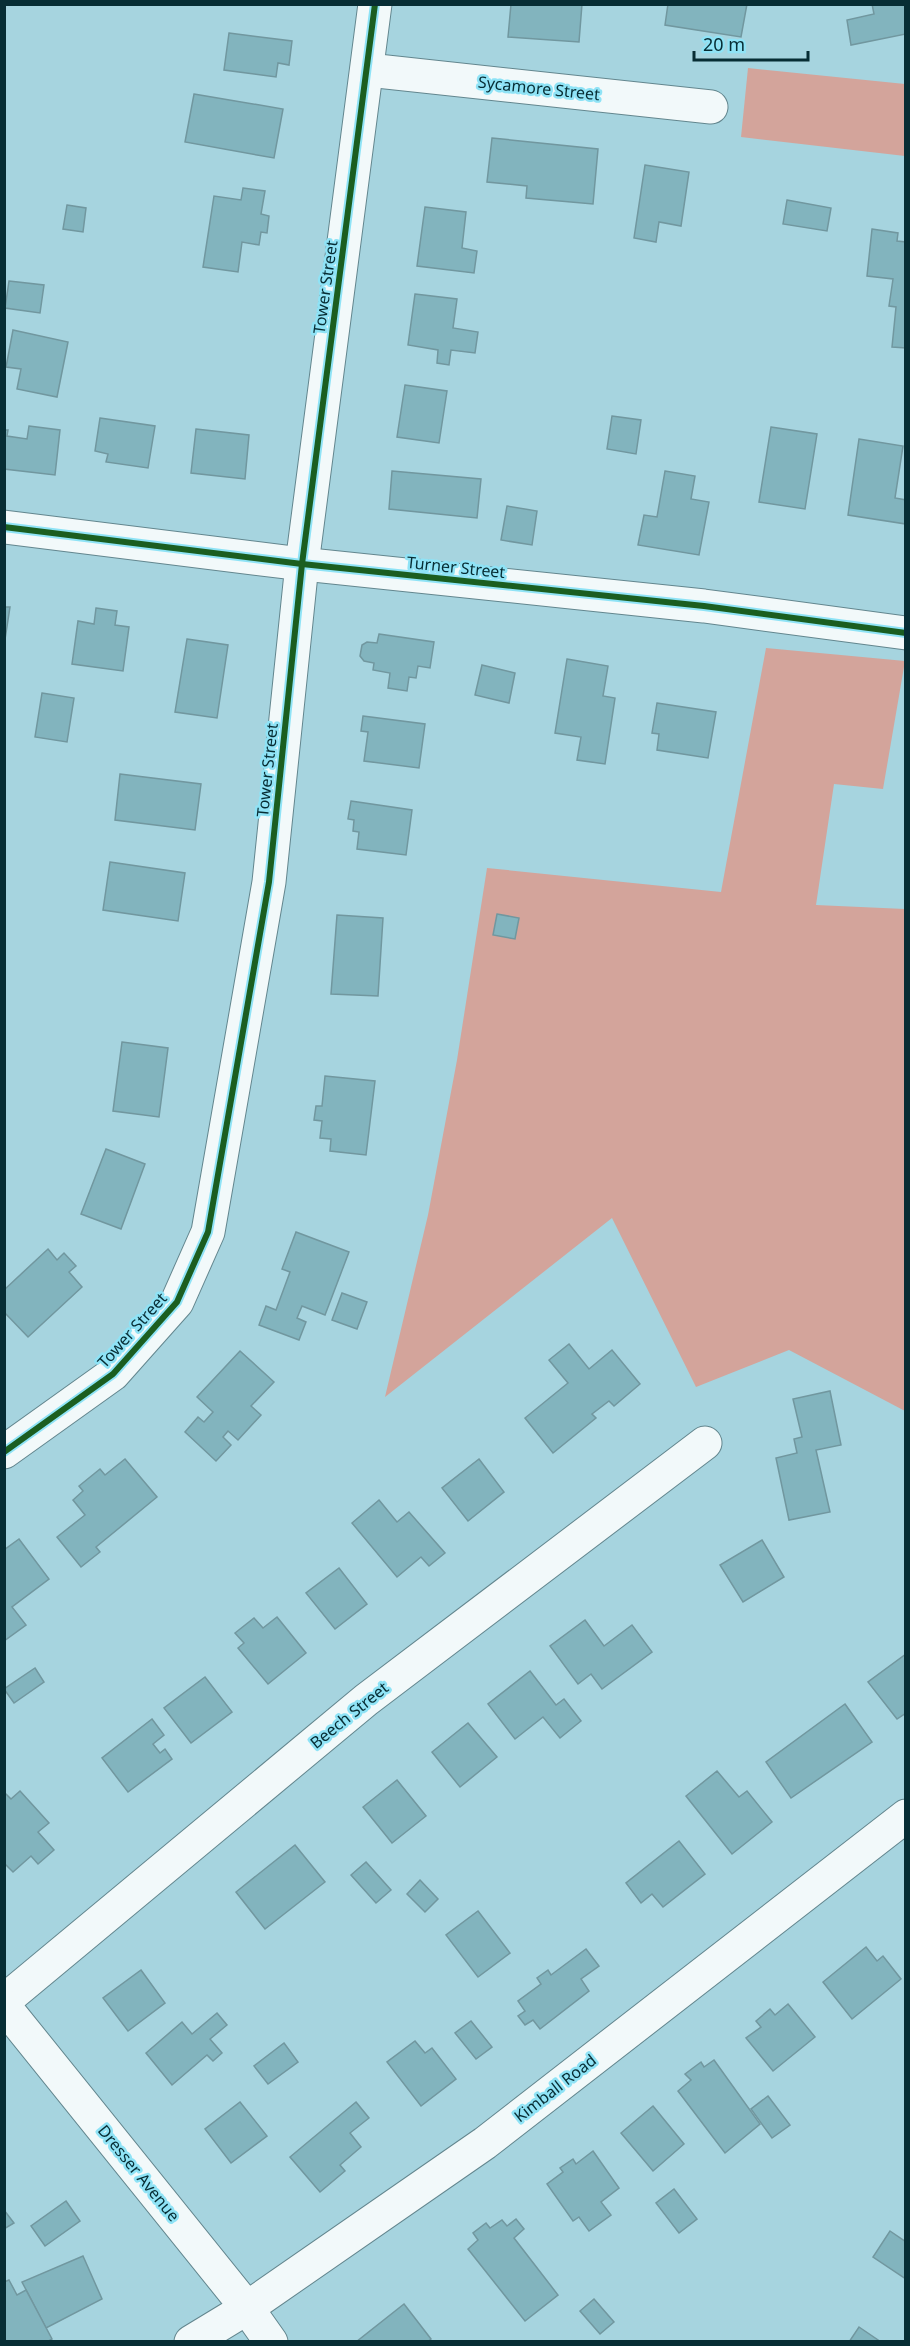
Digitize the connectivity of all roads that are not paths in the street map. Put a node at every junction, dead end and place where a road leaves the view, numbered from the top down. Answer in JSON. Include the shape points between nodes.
{"nodes":[{"id":1,"x":375,"y":4,"type":"edge"},
{"id":2,"x":368,"y":70,"type":"junction"},
{"id":3,"x":711,"y":107,"type":"dead end"},
{"id":4,"x":4,"y":527,"type":"edge"},
{"id":5,"x":302,"y":564,"type":"junction"},
{"id":6,"x":906,"y":633,"type":"edge"},
{"id":7,"x":705,"y":1443,"type":"dead end"},
{"id":8,"x":4,"y":1452,"type":"edge"},
{"id":9,"x":906,"y":1816,"type":"edge"},
{"id":10,"x":4,"y":2004,"type":"edge"},
{"id":11,"x":247,"y":2308,"type":"junction"},
{"id":12,"x":191,"y":2342,"type":"edge"},
{"id":13,"x":271,"y":2342,"type":"edge"}],
"edges":[{"from":1,"to":2,"type":"street","name":"Tower Street"},
{"from":2,"to":3,"type":"street","name":"Sycamore Street"},
{"from":2,"to":5,"type":"street","name":"Tower Street"},
{"from":4,"to":5,"type":"street","name":"Turner Street"},
{"from":5,"to":6,"type":"street","name":"Turner Street","via":[[704,606]]},
{"from":5,"to":8,"type":"street","name":"Tower Street","via":[[269,882],[208,1232],[177,1302],[113,1374]]},
{"from":7,"to":10,"type":"street","name":"Beech Street","via":[[366,1700]]},
{"from":9,"to":11,"type":"street","name":"Kimball Road","via":[[485,2143]]},
{"from":10,"to":11,"type":"street","name":"Dresser Avenue"},
{"from":11,"to":12,"type":"street","name":"Kimball Road"},
{"from":11,"to":13,"type":"street","name":"Dresser Avenue"}]}
